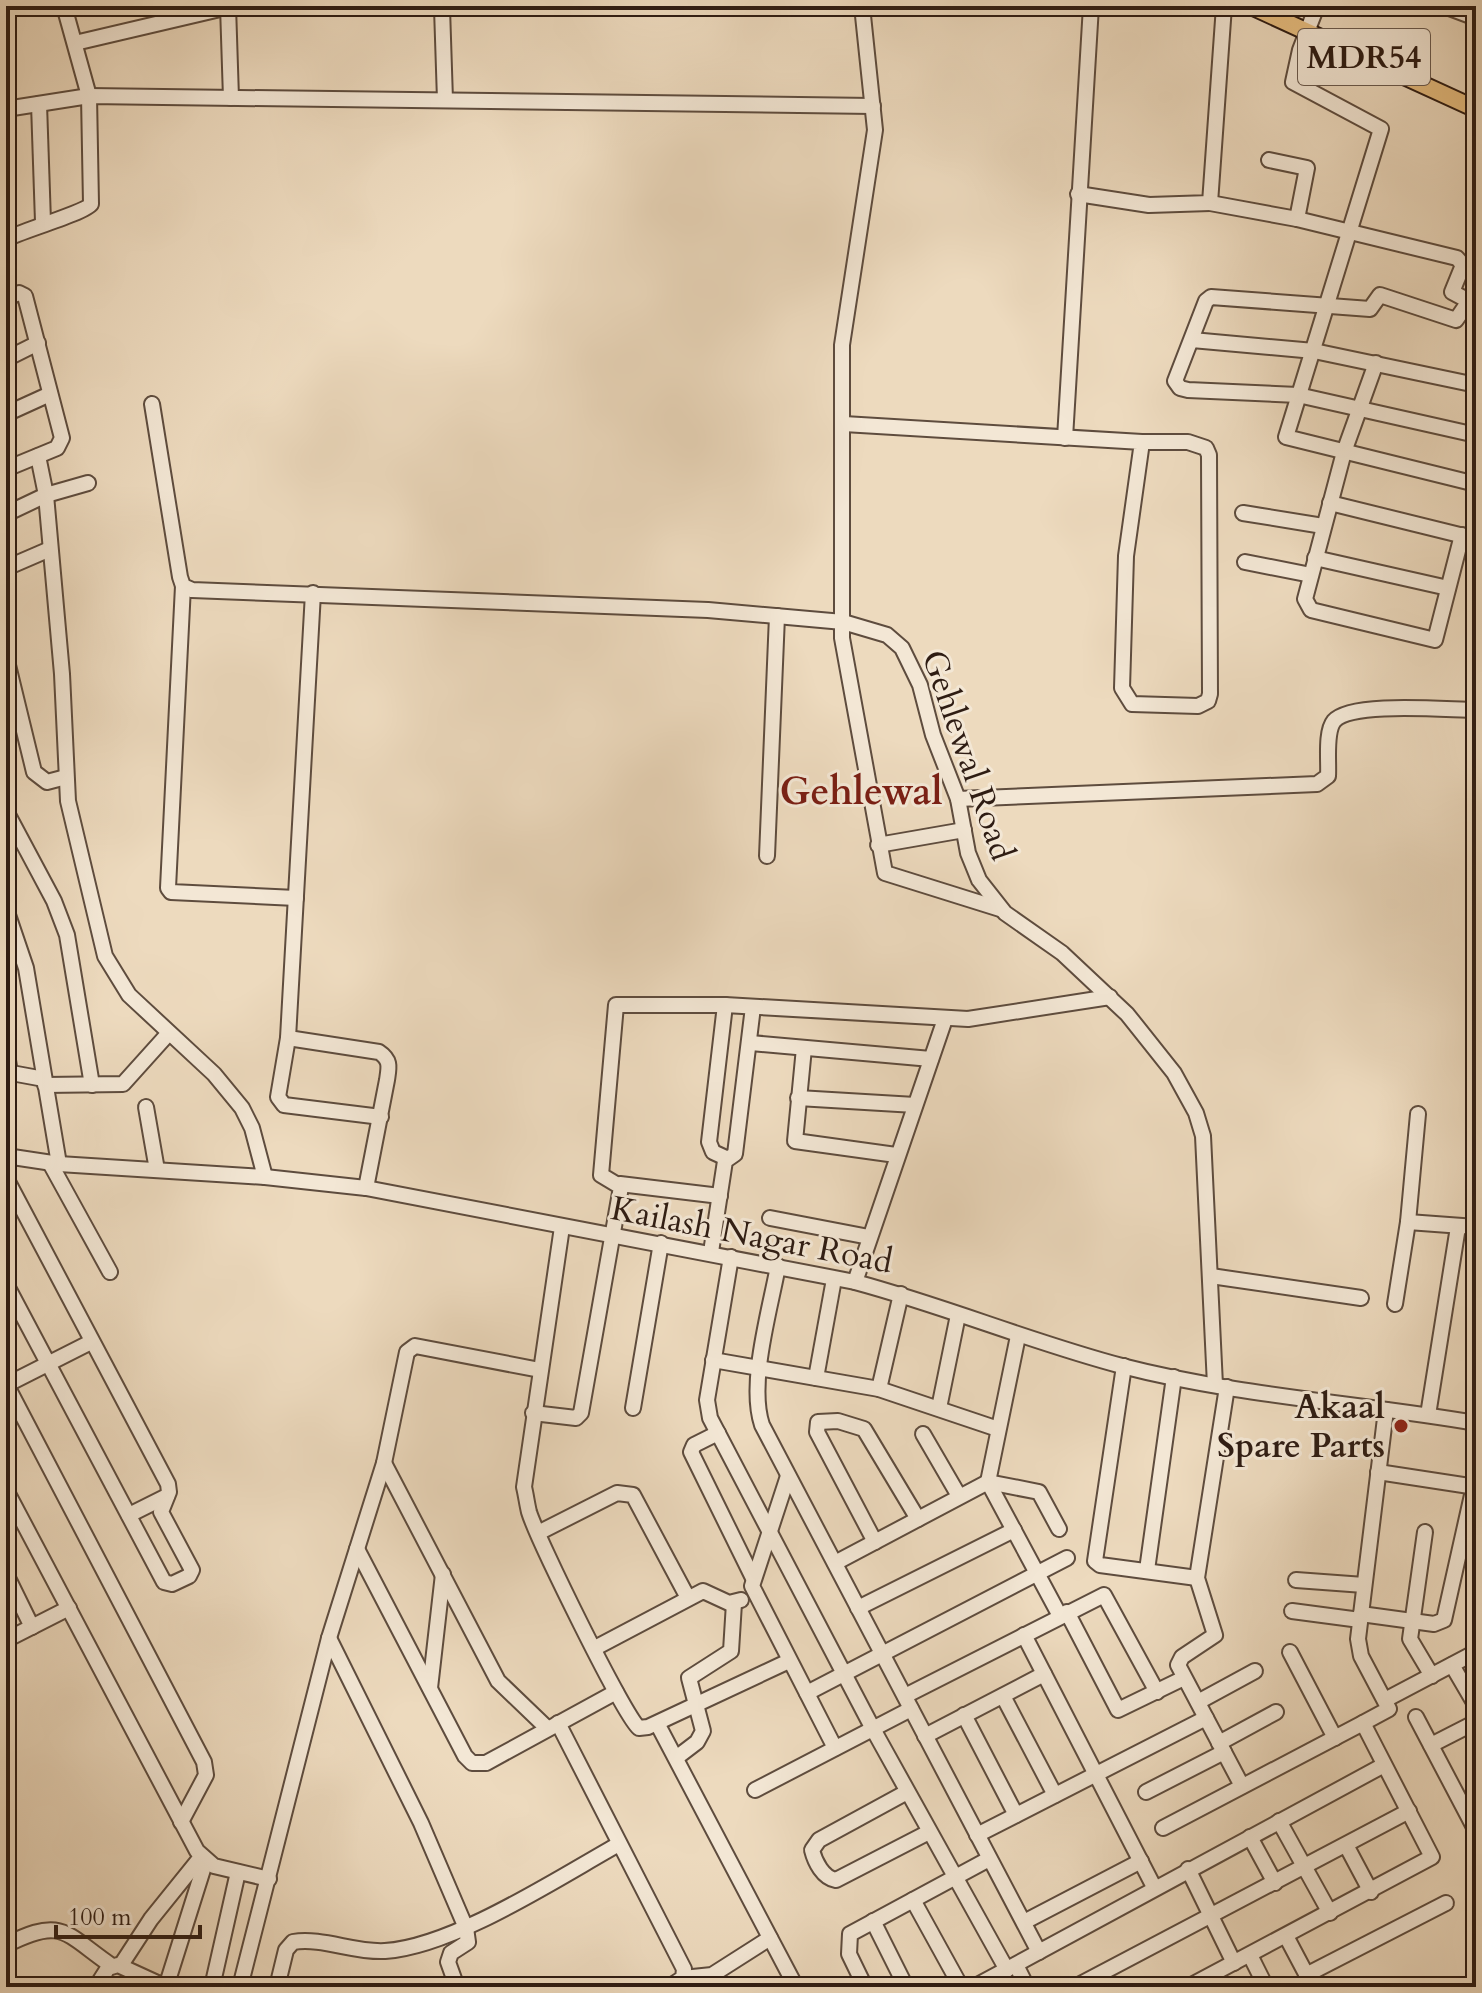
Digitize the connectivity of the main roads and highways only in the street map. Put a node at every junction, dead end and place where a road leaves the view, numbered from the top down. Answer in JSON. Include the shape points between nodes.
{"nodes":[{"id":1,"x":1251,"y":6,"type":"edge"},
{"id":2,"x":1272,"y":6,"type":"edge"},
{"id":3,"x":1309,"y":28,"type":"junction"},
{"id":4,"x":1476,"y":99,"type":"edge"},
{"id":5,"x":1476,"y":109,"type":"edge"}],
"edges":[{"from":1,"to":3,"type":"main road","number":"MDR54"},
{"from":2,"to":3,"type":"main road","number":"MDR54"},
{"from":3,"to":4,"type":"main road","number":"MDR54"},
{"from":3,"to":5,"type":"main road","number":"MDR54"}]}
